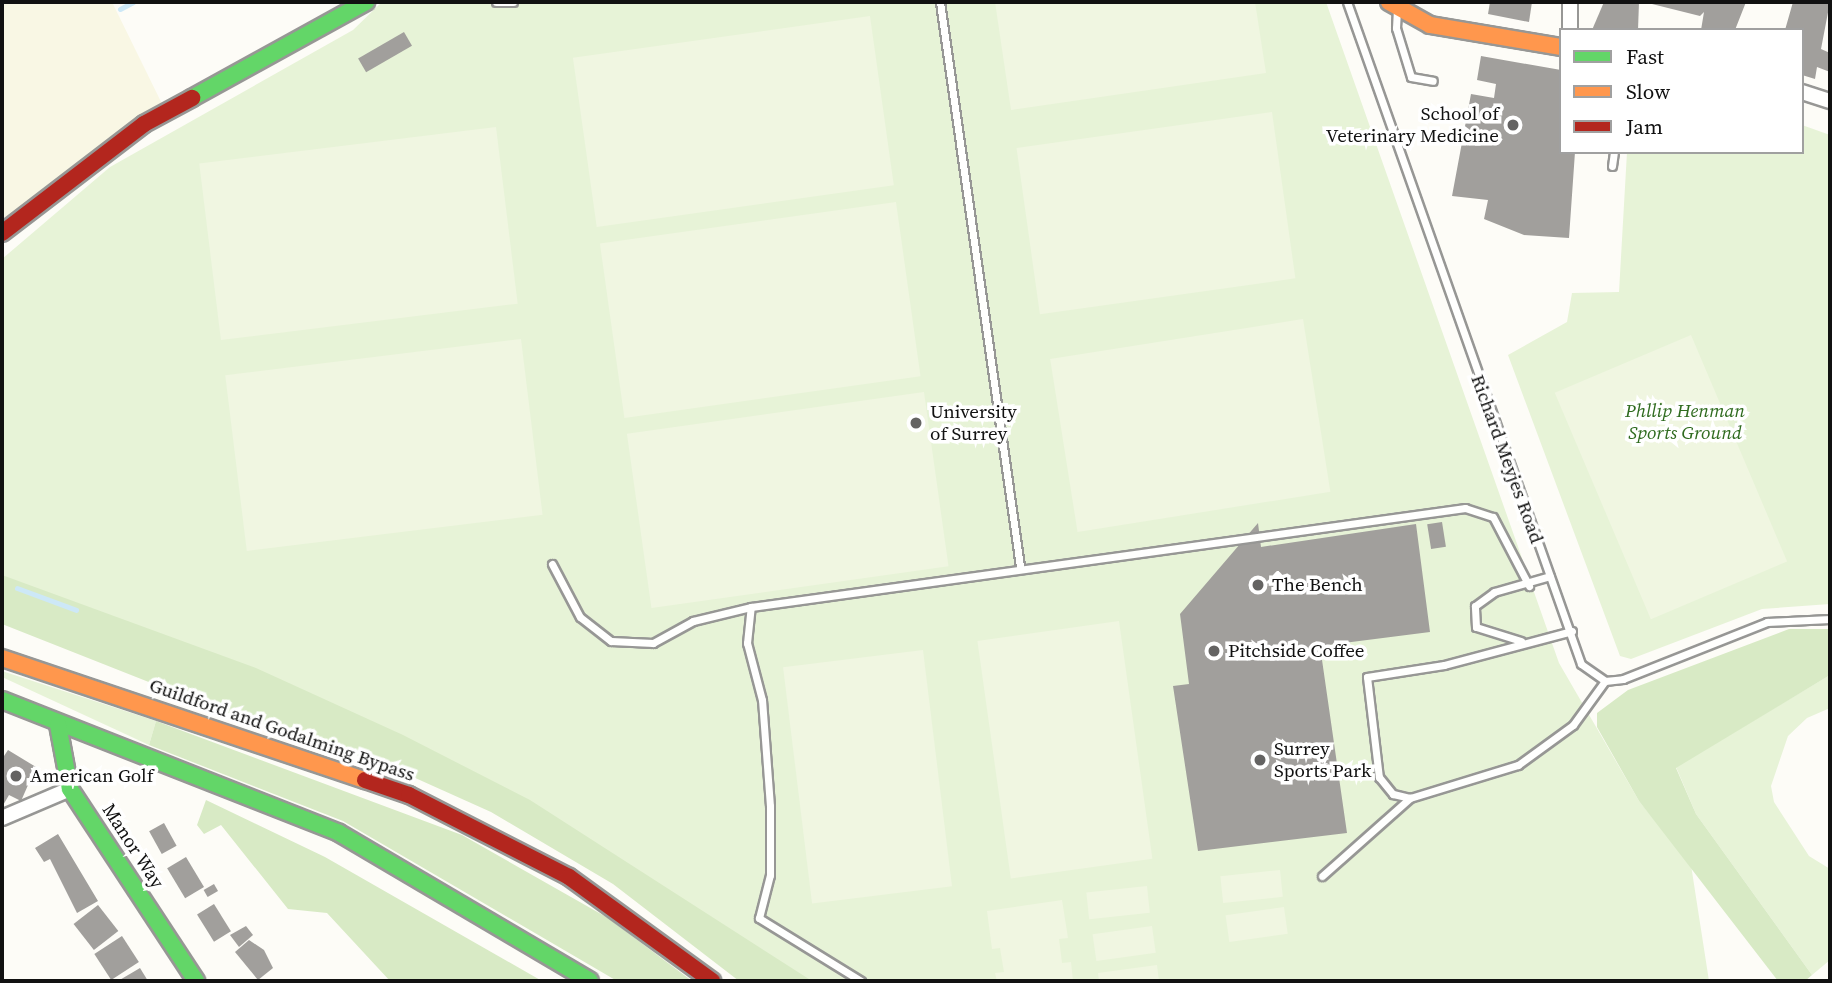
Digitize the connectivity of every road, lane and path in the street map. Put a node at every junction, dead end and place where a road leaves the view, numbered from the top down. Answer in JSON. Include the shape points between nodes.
{"nodes":[{"id":1,"x":366,"y":2,"type":"edge"},
{"id":2,"x":496,"y":2,"type":"edge"},
{"id":3,"x":513,"y":2,"type":"edge"},
{"id":4,"x":940,"y":2,"type":"edge"},
{"id":5,"x":1347,"y":2,"type":"edge"},
{"id":6,"x":1570,"y":2,"type":"edge"},
{"id":7,"x":1394,"y":5,"type":"edge"},
{"id":8,"x":1570,"y":28,"type":"edge"},
{"id":9,"x":1559,"y":47,"type":"edge"},
{"id":10,"x":1433,"y":81,"type":"dead end"},
{"id":11,"x":1804,"y":93,"type":"edge"},
{"id":12,"x":1830,"y":101,"type":"edge"},
{"id":13,"x":1614,"y":154,"type":"edge"},
{"id":14,"x":1612,"y":166,"type":"dead end"},
{"id":15,"x":2,"y":233,"type":"edge"},
{"id":16,"x":552,"y":564,"type":"dead end"},
{"id":17,"x":1020,"y":566,"type":"junction"},
{"id":18,"x":1550,"y":576,"type":"junction"},
{"id":19,"x":1529,"y":586,"type":"junction"},
{"id":20,"x":751,"y":607,"type":"junction"},
{"id":21,"x":1830,"y":619,"type":"edge"},
{"id":22,"x":1572,"y":631,"type":"junction"},
{"id":23,"x":1537,"y":640,"type":"junction"},
{"id":24,"x":2,"y":658,"type":"edge"},
{"id":25,"x":1605,"y":681,"type":"junction"},
{"id":26,"x":2,"y":700,"type":"edge"},
{"id":27,"x":58,"y":725,"type":"junction"},
{"id":28,"x":70,"y":789,"type":"junction"},
{"id":29,"x":1410,"y":798,"type":"junction"},
{"id":30,"x":2,"y":818,"type":"edge"},
{"id":31,"x":1322,"y":876,"type":"dead end"},
{"id":32,"x":196,"y":981,"type":"edge"},
{"id":33,"x":590,"y":981,"type":"edge"},
{"id":34,"x":712,"y":981,"type":"edge"},
{"id":35,"x":861,"y":981,"type":"edge"}],
"edges":[{"from":1,"to":15,"type":"main road","via":[[144,124]]},
{"from":2,"to":3,"type":"lane"},
{"from":4,"to":17,"type":"lane"},
{"from":5,"to":18,"type":"lane","name":"Richard Meyjes Road"},
{"from":6,"to":8,"type":"street"},
{"from":7,"to":9,"type":"main road","via":[[1430,25]]},
{"from":7,"to":10,"type":"lane","via":[[1411,77]]},
{"from":11,"to":12,"type":"street"},
{"from":13,"to":14,"type":"lane"},
{"from":16,"to":20,"type":"lane","via":[[580,617],[611,641],[653,643],[693,621]]},
{"from":17,"to":19,"type":"lane","via":[[1465,508],[1493,517]]},
{"from":17,"to":20,"type":"lane"},
{"from":18,"to":19,"type":"lane"},
{"from":18,"to":22,"type":"lane","name":"Richard Meyjes Road"},
{"from":19,"to":23,"type":"lane","via":[[1483,598],[1473,622],[1501,638]]},
{"from":20,"to":35,"type":"lane","via":[[747,643],[762,700],[770,806],[770,876],[759,918]]},
{"from":21,"to":25,"type":"lane","via":[[1767,622]]},
{"from":22,"to":23,"type":"lane"},
{"from":22,"to":25,"type":"lane","name":"Richard Meyjes Road","via":[[1581,664]]},
{"from":23,"to":29,"type":"lane","via":[[1367,677],[1379,777],[1392,794]]},
{"from":24,"to":34,"type":"main road","name":"Guildford and Godalming Bypass","via":[[409,795],[569,877]]},
{"from":25,"to":29,"type":"lane","via":[[1573,725],[1535,755]]},
{"from":26,"to":27,"type":"main road"},
{"from":27,"to":28,"type":"main road","name":"Manor Way"},
{"from":27,"to":33,"type":"main road","via":[[339,833]]},
{"from":28,"to":30,"type":"street"},
{"from":28,"to":32,"type":"main road","name":"Manor Way"},
{"from":29,"to":31,"type":"lane"}]}
